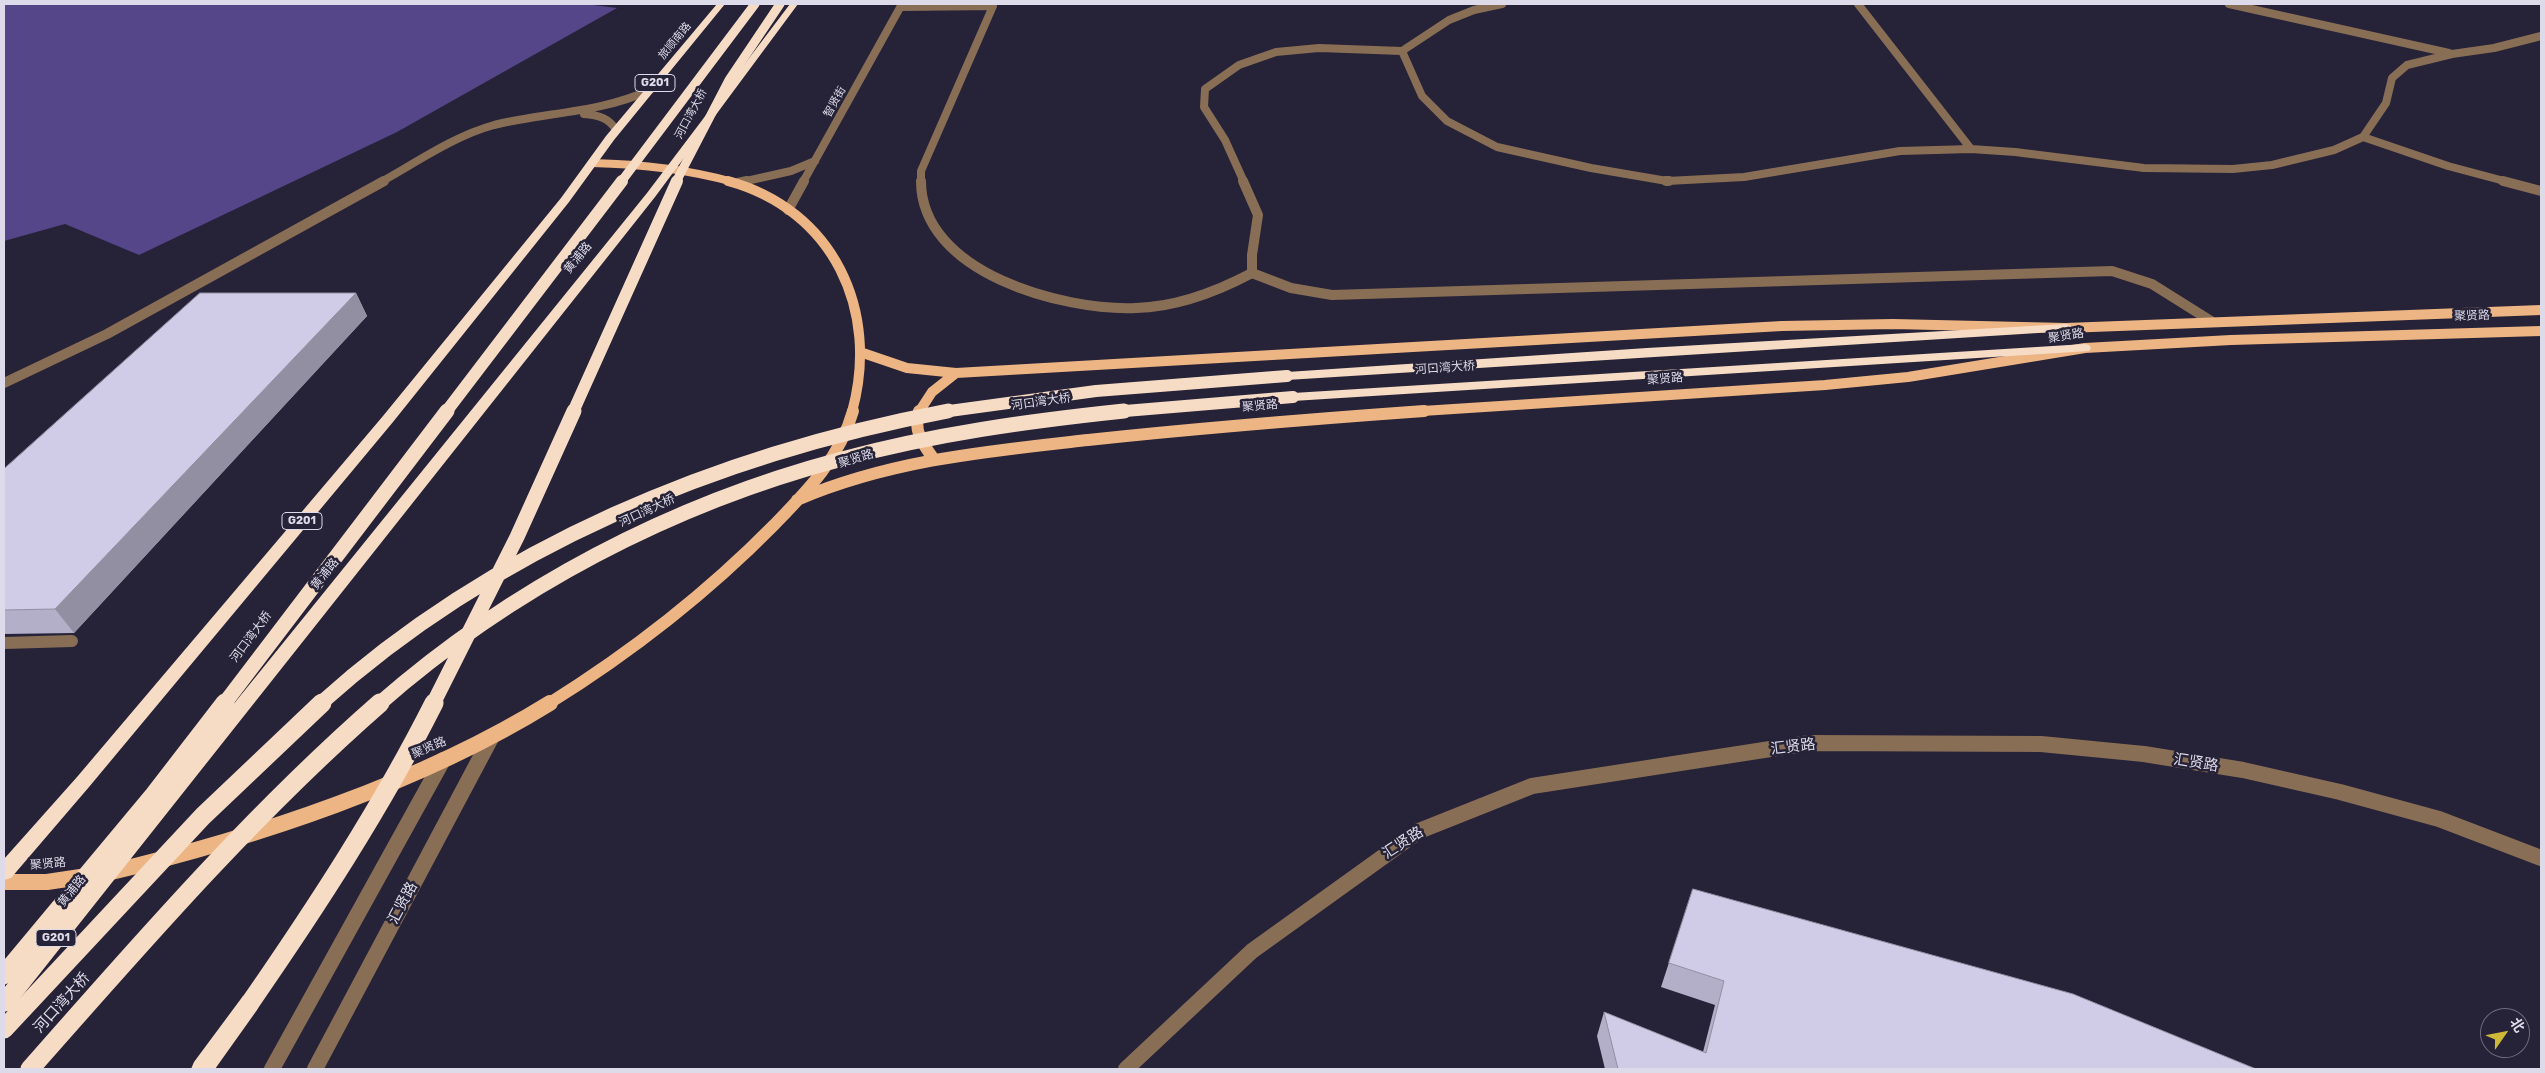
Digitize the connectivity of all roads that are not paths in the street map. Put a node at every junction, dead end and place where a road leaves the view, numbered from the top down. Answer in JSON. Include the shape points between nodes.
{"nodes":[{"id":1,"x":721,"y":4,"type":"edge"},
{"id":2,"x":755,"y":4,"type":"edge"},
{"id":3,"x":780,"y":4,"type":"edge"},
{"id":4,"x":794,"y":4,"type":"edge"},
{"id":5,"x":1502,"y":4,"type":"edge"},
{"id":6,"x":1858,"y":4,"type":"edge"},
{"id":7,"x":2229,"y":4,"type":"edge"},
{"id":8,"x":901,"y":5,"type":"edge"},
{"id":9,"x":2541,"y":36,"type":"edge"},
{"id":10,"x":1402,"y":51,"type":"junction"},
{"id":11,"x":2452,"y":54,"type":"junction"},
{"id":12,"x":650,"y":90,"type":"junction"},
{"id":13,"x":552,"y":114,"type":"junction"},
{"id":14,"x":616,"y":130,"type":"junction"},
{"id":15,"x":2363,"y":137,"type":"junction"},
{"id":16,"x":1970,"y":149,"type":"junction"},
{"id":17,"x":815,"y":161,"type":"junction"},
{"id":18,"x":592,"y":163,"type":"junction"},
{"id":19,"x":672,"y":167,"type":"junction"},
{"id":20,"x":738,"y":183,"type":"junction"},
{"id":21,"x":2541,"y":191,"type":"edge"},
{"id":22,"x":788,"y":210,"type":"junction"},
{"id":23,"x":1252,"y":273,"type":"junction"},
{"id":24,"x":2541,"y":310,"type":"edge"},
{"id":25,"x":2211,"y":321,"type":"junction"},
{"id":26,"x":2066,"y":328,"type":"junction"},
{"id":27,"x":2541,"y":331,"type":"edge"},
{"id":28,"x":2085,"y":348,"type":"junction"},
{"id":29,"x":860,"y":352,"type":"junction"},
{"id":30,"x":956,"y":373,"type":"junction"},
{"id":31,"x":4,"y":383,"type":"edge"},
{"id":32,"x":933,"y":458,"type":"junction"},
{"id":33,"x":797,"y":500,"type":"junction"},
{"id":34,"x":72,"y":642,"type":"dead end"},
{"id":35,"x":4,"y":643,"type":"edge"},
{"id":36,"x":491,"y":738,"type":"junction"},
{"id":37,"x":443,"y":760,"type":"junction"},
{"id":38,"x":2541,"y":858,"type":"edge"},
{"id":39,"x":4,"y":872,"type":"edge"},
{"id":40,"x":109,"y":872,"type":"junction"},
{"id":41,"x":4,"y":882,"type":"edge"},
{"id":42,"x":4,"y":975,"type":"edge"},
{"id":43,"x":4,"y":1003,"type":"edge"},
{"id":44,"x":4,"y":1030,"type":"edge"},
{"id":45,"x":30,"y":1069,"type":"edge"},
{"id":46,"x":202,"y":1069,"type":"edge"},
{"id":47,"x":272,"y":1069,"type":"edge"},
{"id":48,"x":315,"y":1069,"type":"edge"},
{"id":49,"x":1126,"y":1069,"type":"edge"}],
"edges":[{"from":1,"to":12,"type":"highway","name":"旅顺南路","number":"G201"},
{"from":2,"to":42,"type":"highway","name":"河口湾大桥","bridge":true,"via":[[154,795]]},
{"from":3,"to":46,"type":"highway","name":"河口湾大桥","bridge":true,"via":[[729,80],[678,178],[517,537],[405,760],[332,883]]},
{"from":4,"to":19,"type":"highway","number":"G201"},
{"from":5,"to":10,"type":"street","via":[[1485,6],[1437,25]]},
{"from":6,"to":16,"type":"street"},
{"from":7,"to":11,"type":"street"},
{"from":8,"to":17,"type":"street","name":"智贤街"},
{"from":8,"to":23,"type":"street","via":[[992,6],[921,171],[922,200],[933,225],[952,249],[980,270],[1015,287],[1058,301],[1099,307],[1136,308],[1170,304],[1229,286]]},
{"from":9,"to":11,"type":"street"},
{"from":10,"to":16,"type":"street","via":[[1422,96],[1447,120],[1497,147],[1591,168],[1668,181],[1744,177],[1900,151]]},
{"from":10,"to":23,"type":"street","via":[[1340,47],[1284,51],[1240,64],[1205,89],[1204,107],[1225,140],[1258,215]]},
{"from":11,"to":15,"type":"street","via":[[2407,65],[2392,78],[2386,103]]},
{"from":12,"to":13,"type":"street","via":[[618,103]]},
{"from":12,"to":14,"type":"highway","name":"旅顺南路","number":"G201"},
{"from":13,"to":14,"type":"street","via":[[591,114],[612,122]]},
{"from":13,"to":31,"type":"street","via":[[508,121],[472,132],[106,334]]},
{"from":14,"to":18,"type":"highway","name":"旅顺南路","number":"G201"},
{"from":15,"to":16,"type":"street","via":[[2306,158],[2233,169],[2144,168]]},
{"from":15,"to":21,"type":"street","via":[[2448,166]]},
{"from":17,"to":20,"type":"street","via":[[791,172]]},
{"from":17,"to":22,"type":"street","name":"智贤街"},
{"from":18,"to":19,"type":"main road","name":"聚贤路"},
{"from":18,"to":39,"type":"highway","number":"G201","via":[[382,426]]},
{"from":19,"to":20,"type":"main road","name":"聚贤路","via":[[708,173]]},
{"from":19,"to":40,"type":"highway","name":"黄浦路","number":"G201"},
{"from":20,"to":22,"type":"main road","name":"聚贤路"},
{"from":22,"to":29,"type":"main road","name":"聚贤路","via":[[835,256],[850,285],[858,320]]},
{"from":23,"to":25,"type":"street","via":[[1286,288],[1332,295],[2112,271],[2151,282]]},
{"from":24,"to":25,"type":"main road","name":"聚贤路"},
{"from":25,"to":26,"type":"main road","name":"聚贤路"},
{"from":26,"to":30,"type":"main road","name":"聚贤路","via":[[1903,324],[1782,326]]},
{"from":26,"to":44,"type":"highway","name":"河口湾大桥","bridge":true,"via":[[1287,376],[1030,399],[955,410],[854,431],[790,448],[686,483],[627,508],[511,568],[445,609],[331,695],[212,808]]},
{"from":27,"to":28,"type":"main road","name":"聚贤路","via":[[2231,340]]},
{"from":28,"to":32,"type":"main road","name":"聚贤路","via":[[1999,364],[1880,380],[1295,420],[1116,436]]},
{"from":28,"to":45,"type":"highway","name":"河口湾大桥","bridge":true,"via":[[1292,397],[1095,413],[969,432],[841,459],[716,501],[599,555],[535,590],[466,635],[407,680],[339,739],[264,812]]},
{"from":29,"to":30,"type":"main road","name":"聚贤路","via":[[897,367],[927,373]]},
{"from":29,"to":33,"type":"main road","name":"聚贤路","via":[[857,395],[842,441],[824,471]]},
{"from":30,"to":32,"type":"main road","via":[[935,387],[922,402],[917,421],[920,438]]},
{"from":32,"to":33,"type":"main road","name":"聚贤路","via":[[858,474]]},
{"from":33,"to":36,"type":"main road","name":"聚贤路","via":[[755,546],[652,632],[576,686]]},
{"from":34,"to":35,"type":"street"},
{"from":36,"to":37,"type":"main road","name":"聚贤路"},
{"from":36,"to":48,"type":"street","name":"汇贤路"},
{"from":37,"to":40,"type":"main road","name":"聚贤路","via":[[251,834]]},
{"from":37,"to":47,"type":"street"},
{"from":38,"to":49,"type":"street","name":"汇贤路","via":[[2439,819],[2340,792],[2243,770],[2144,754],[2041,744],[1809,743],[1532,786],[1419,830],[1252,951]]},
{"from":40,"to":41,"type":"main road","name":"聚贤路","via":[[47,882]]},
{"from":40,"to":43,"type":"highway","name":"黄浦路","number":"G201"}]}
